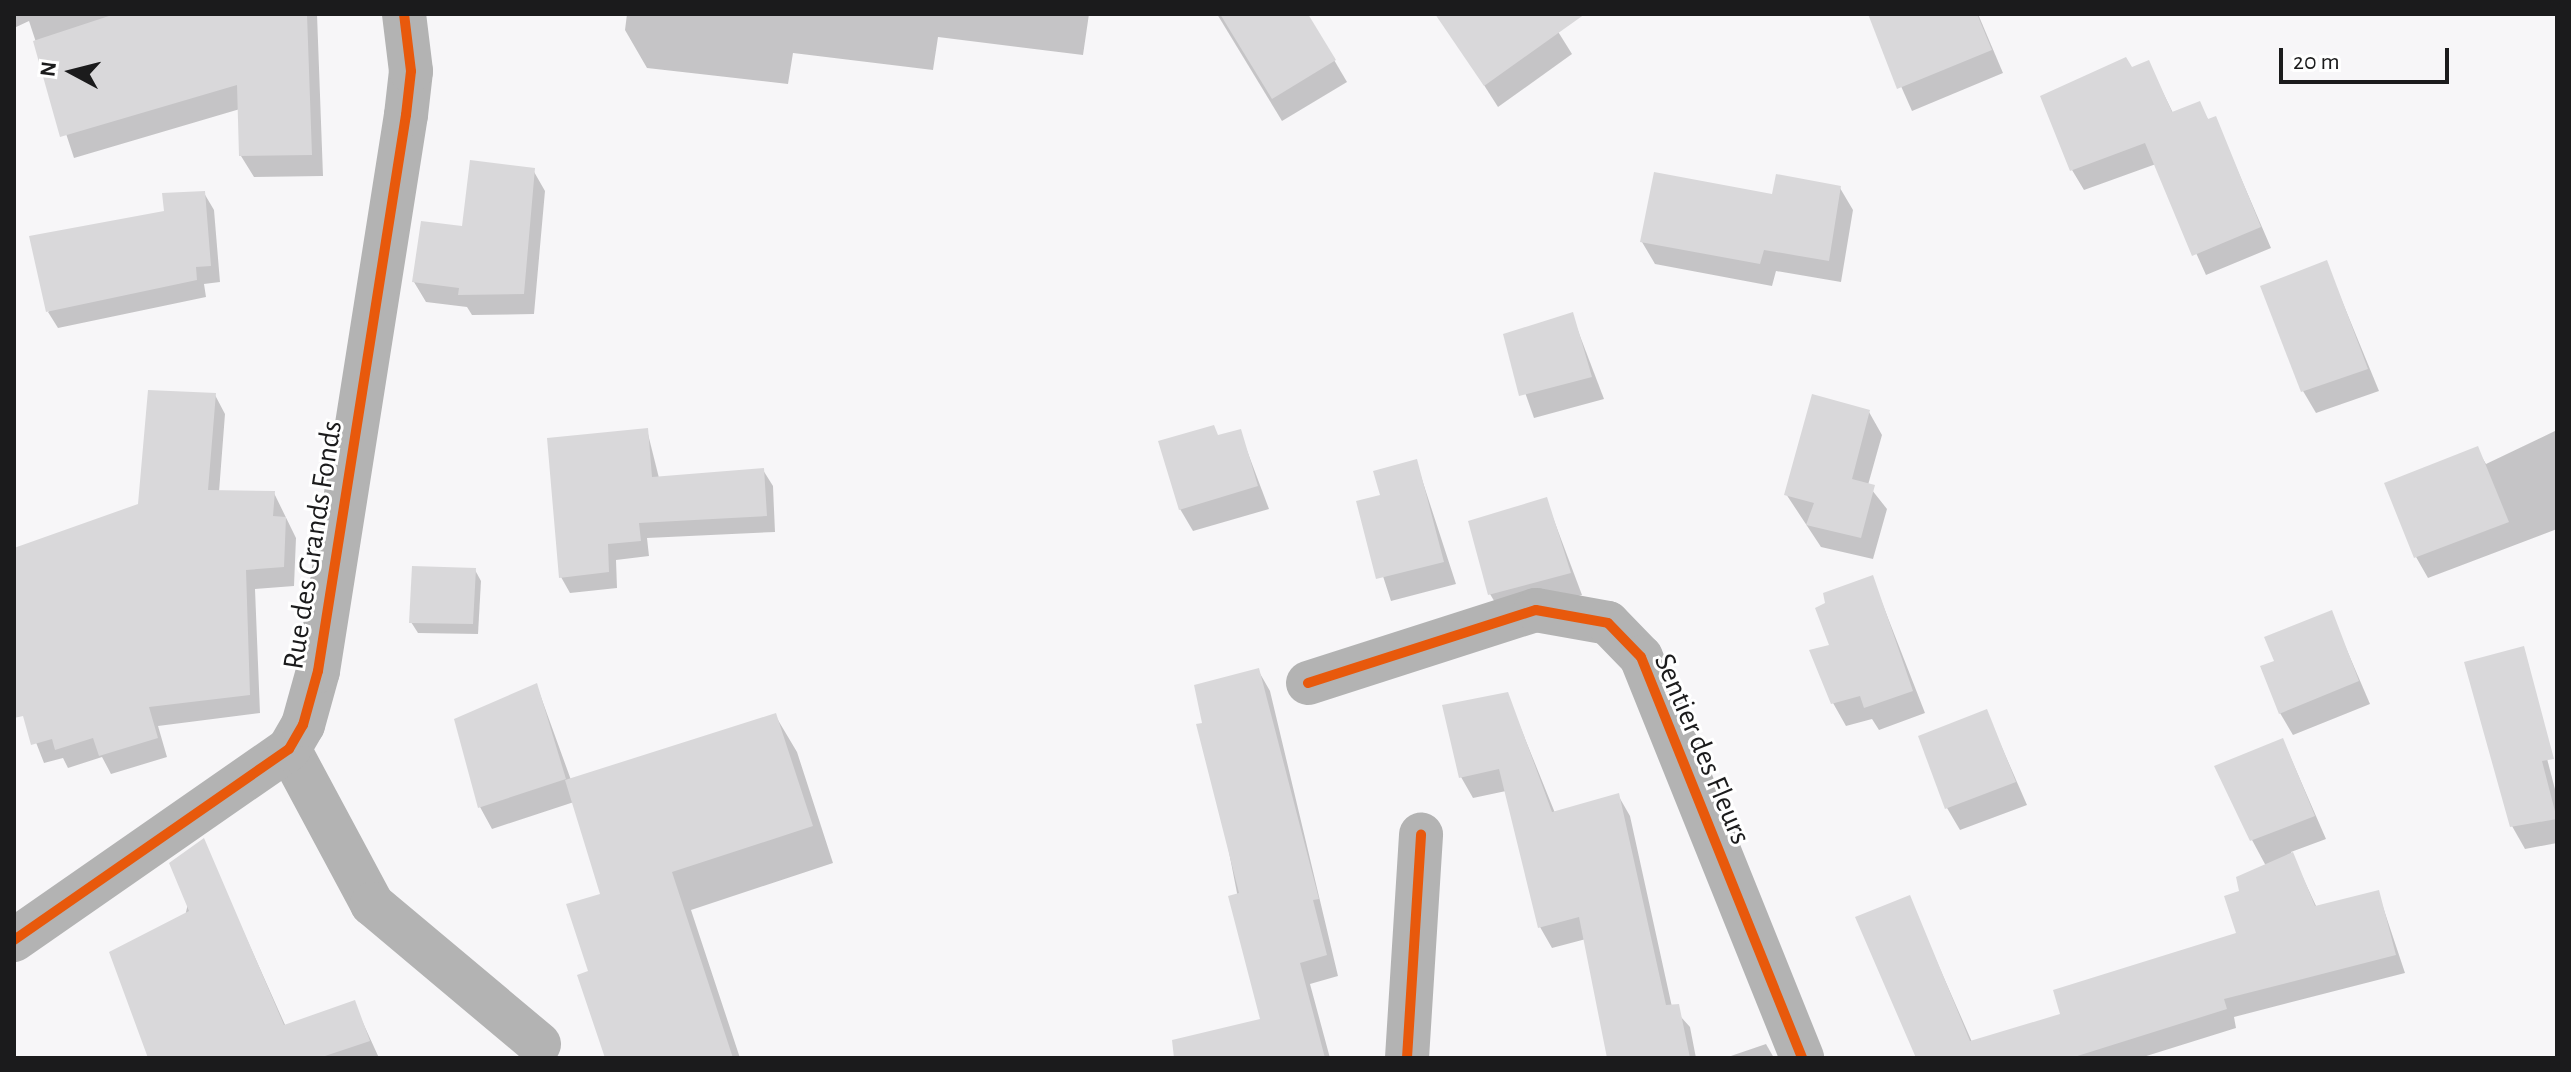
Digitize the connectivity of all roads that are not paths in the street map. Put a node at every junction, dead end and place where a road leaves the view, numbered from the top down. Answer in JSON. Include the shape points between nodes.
{"nodes":[{"id":1,"x":404,"y":14,"type":"edge"},
{"id":2,"x":1308,"y":683,"type":"dead end"},
{"id":3,"x":289,"y":749,"type":"junction"},
{"id":4,"x":1421,"y":834,"type":"dead end"},
{"id":5,"x":14,"y":940,"type":"edge"},
{"id":6,"x":539,"y":1044,"type":"dead end"},
{"id":7,"x":1407,"y":1058,"type":"edge"},
{"id":8,"x":1802,"y":1058,"type":"edge"}],
"edges":[{"from":1,"to":3,"type":"street","name":"Rue des Grands Fonds","via":[[411,71],[396,177],[318,671]]},
{"from":2,"to":8,"type":"street","name":"Sentier des Fleurs","via":[[1536,610],[1608,623],[1641,657]]},
{"from":3,"to":5,"type":"street"},
{"from":3,"to":6,"type":"street","via":[[372,904]]},
{"from":4,"to":7,"type":"street"}]}
